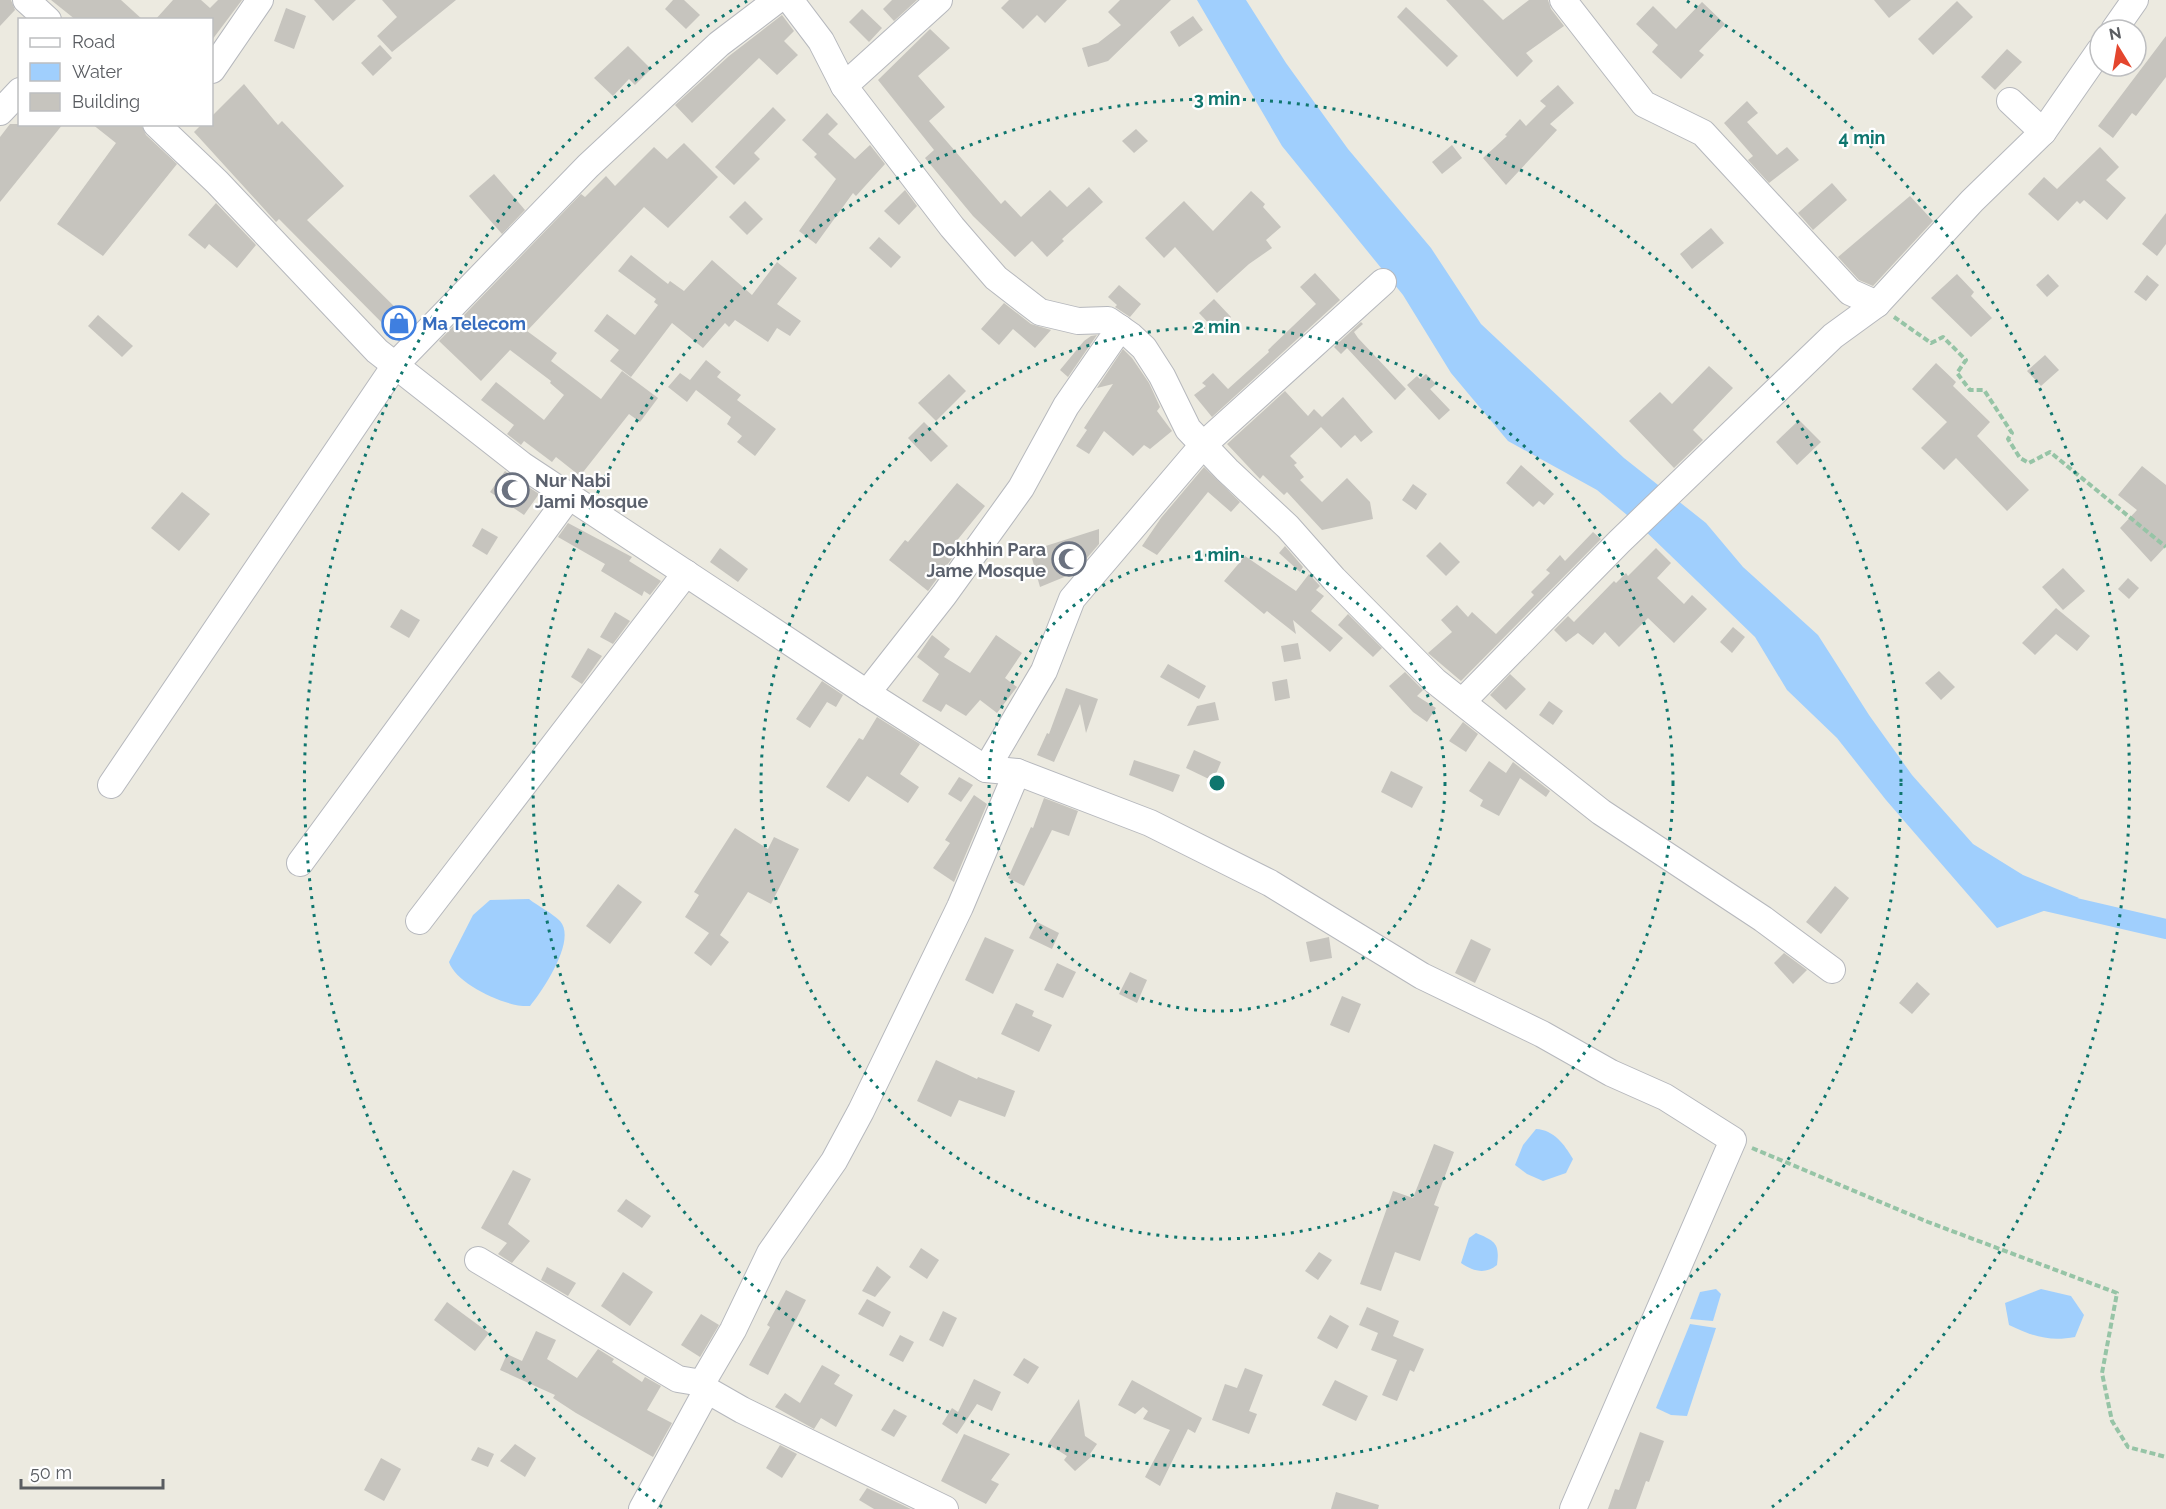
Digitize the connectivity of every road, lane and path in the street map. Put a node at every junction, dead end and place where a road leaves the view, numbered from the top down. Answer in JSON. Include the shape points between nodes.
{"nodes":[{"id":1,"x":26,"y":0,"type":"edge"},
{"id":2,"x":260,"y":0,"type":"edge"},
{"id":3,"x":777,"y":0,"type":"edge"},
{"id":4,"x":790,"y":0,"type":"edge"},
{"id":5,"x":939,"y":0,"type":"edge"},
{"id":6,"x":1563,"y":0,"type":"edge"},
{"id":7,"x":2135,"y":0,"type":"edge"},
{"id":8,"x":46,"y":18,"type":"edge"},
{"id":9,"x":2122,"y":18,"type":"edge"},
{"id":10,"x":2088,"y":67,"type":"edge"},
{"id":11,"x":213,"y":69,"type":"edge"},
{"id":12,"x":844,"y":86,"type":"junction"},
{"id":13,"x":18,"y":93,"type":"edge"},
{"id":14,"x":2010,"y":101,"type":"dead end"},
{"id":15,"x":0,"y":112,"type":"edge"},
{"id":16,"x":167,"y":129,"type":"edge"},
{"id":17,"x":2043,"y":132,"type":"junction"},
{"id":18,"x":1383,"y":282,"type":"dead end"},
{"id":19,"x":1877,"y":304,"type":"junction"},
{"id":20,"x":1120,"y":328,"type":"junction"},
{"id":21,"x":396,"y":364,"type":"junction"},
{"id":22,"x":1203,"y":445,"type":"junction"},
{"id":23,"x":570,"y":495,"type":"junction"},
{"id":24,"x":2166,"y":547,"type":"edge"},
{"id":25,"x":686,"y":573,"type":"junction"},
{"id":26,"x":867,"y":693,"type":"junction"},
{"id":27,"x":1462,"y":702,"type":"junction"},
{"id":28,"x":986,"y":769,"type":"junction"},
{"id":29,"x":1017,"y":772,"type":"junction"},
{"id":30,"x":111,"y":785,"type":"dead end"},
{"id":31,"x":300,"y":863,"type":"dead end"},
{"id":32,"x":419,"y":921,"type":"dead end"},
{"id":33,"x":1832,"y":970,"type":"dead end"},
{"id":34,"x":1733,"y":1140,"type":"junction"},
{"id":35,"x":478,"y":1260,"type":"dead end"},
{"id":36,"x":704,"y":1387,"type":"junction"},
{"id":37,"x":2166,"y":1457,"type":"edge"},
{"id":38,"x":642,"y":1509,"type":"edge"},
{"id":39,"x":945,"y":1509,"type":"edge"},
{"id":40,"x":1573,"y":1509,"type":"edge"}],
"edges":[{"from":1,"to":8,"type":"street"},
{"from":2,"to":11,"type":"street"},
{"from":3,"to":21,"type":"street","via":[[719,44],[588,166]]},
{"from":4,"to":12,"type":"street","via":[[821,41]]},
{"from":5,"to":12,"type":"street"},
{"from":6,"to":19,"type":"street","via":[[1644,104],[1703,133],[1850,292]]},
{"from":7,"to":9,"type":"street"},
{"from":10,"to":17,"type":"street"},
{"from":12,"to":20,"type":"street","via":[[996,278],[1040,312],[1078,321],[1108,320]]},
{"from":13,"to":15,"type":"street"},
{"from":14,"to":17,"type":"street"},
{"from":16,"to":21,"type":"street","via":[[377,351]]},
{"from":17,"to":19,"type":"street","via":[[1972,201]]},
{"from":18,"to":22,"type":"street"},
{"from":19,"to":24,"type":"path","via":[[1931,343],[1943,337],[1966,360],[1957,373],[1970,390],[1983,390],[2012,433],[2008,439],[2020,458],[2028,463],[2050,452]]},
{"from":19,"to":27,"type":"street","via":[[1833,336],[1619,542]]},
{"from":20,"to":22,"type":"street","via":[[1144,348],[1188,429]]},
{"from":20,"to":26,"type":"street","via":[[1066,406],[1021,488]]},
{"from":21,"to":23,"type":"street","via":[[522,465]]},
{"from":21,"to":30,"type":"street"},
{"from":22,"to":27,"type":"street","via":[[1288,527],[1383,631]]},
{"from":22,"to":28,"type":"street","via":[[1072,599],[1044,671]]},
{"from":23,"to":25,"type":"street"},
{"from":23,"to":31,"type":"street"},
{"from":25,"to":26,"type":"street"},
{"from":25,"to":32,"type":"street"},
{"from":26,"to":28,"type":"street"},
{"from":27,"to":33,"type":"street","via":[[1601,812],[1763,919]]},
{"from":28,"to":29,"type":"street"},
{"from":29,"to":34,"type":"street","via":[[1150,823],[1270,883],[1422,976],[1665,1097]]},
{"from":29,"to":36,"type":"street","via":[[960,907],[861,1111],[834,1161],[770,1254]]},
{"from":34,"to":37,"type":"path","via":[[1928,1222],[2117,1293],[2102,1373],[2112,1421],[2128,1447]]},
{"from":34,"to":40,"type":"street"},
{"from":35,"to":36,"type":"street","via":[[678,1379]]},
{"from":36,"to":38,"type":"street"},
{"from":36,"to":39,"type":"street"}]}
